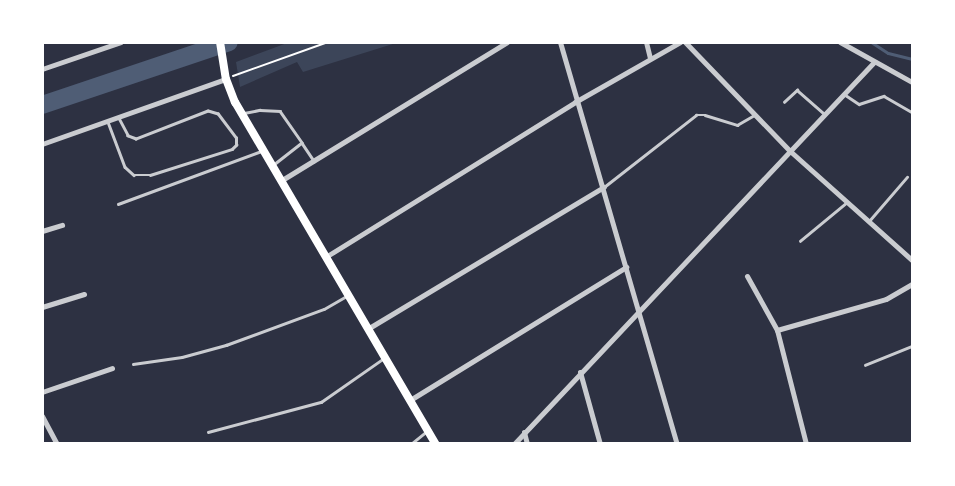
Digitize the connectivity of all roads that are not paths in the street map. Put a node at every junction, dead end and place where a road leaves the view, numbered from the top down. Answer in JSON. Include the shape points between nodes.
{"nodes":[{"id":1,"x":121,"y":42,"type":"edge"},
{"id":2,"x":220,"y":42,"type":"edge"},
{"id":3,"x":507,"y":42,"type":"edge"},
{"id":4,"x":560,"y":42,"type":"edge"},
{"id":5,"x":646,"y":42,"type":"edge"},
{"id":6,"x":680,"y":42,"type":"edge"},
{"id":7,"x":685,"y":42,"type":"edge"},
{"id":8,"x":840,"y":42,"type":"edge"},
{"id":9,"x":650,"y":58,"type":"junction"},
{"id":10,"x":874,"y":62,"type":"junction"},
{"id":11,"x":42,"y":69,"type":"edge"},
{"id":12,"x":226,"y":79,"type":"junction"},
{"id":13,"x":912,"y":82,"type":"edge"},
{"id":14,"x":844,"y":94,"type":"junction"},
{"id":15,"x":575,"y":102,"type":"junction"},
{"id":16,"x":784,"y":102,"type":"dead end"},
{"id":17,"x":912,"y":112,"type":"edge"},
{"id":18,"x":242,"y":114,"type":"junction"},
{"id":19,"x":755,"y":114,"type":"junction"},
{"id":20,"x":825,"y":114,"type":"junction"},
{"id":21,"x":118,"y":117,"type":"junction"},
{"id":22,"x":108,"y":121,"type":"junction"},
{"id":23,"x":302,"y":143,"type":"junction"},
{"id":24,"x":42,"y":144,"type":"edge"},
{"id":25,"x":264,"y":149,"type":"junction"},
{"id":26,"x":790,"y":151,"type":"junction"},
{"id":27,"x":314,"y":161,"type":"junction"},
{"id":28,"x":274,"y":165,"type":"junction"},
{"id":29,"x":907,"y":177,"type":"dead end"},
{"id":30,"x":282,"y":180,"type":"junction"},
{"id":31,"x":604,"y":187,"type":"junction"},
{"id":32,"x":847,"y":202,"type":"junction"},
{"id":33,"x":118,"y":204,"type":"dead end"},
{"id":34,"x":869,"y":221,"type":"junction"},
{"id":35,"x":62,"y":225,"type":"dead end"},
{"id":36,"x":42,"y":232,"type":"edge"},
{"id":37,"x":800,"y":240,"type":"dead end"},
{"id":38,"x":327,"y":256,"type":"junction"},
{"id":39,"x":912,"y":260,"type":"edge"},
{"id":40,"x":626,"y":267,"type":"junction"},
{"id":41,"x":747,"y":276,"type":"dead end"},
{"id":42,"x":912,"y":284,"type":"edge"},
{"id":43,"x":84,"y":294,"type":"dead end"},
{"id":44,"x":349,"y":294,"type":"junction"},
{"id":45,"x":42,"y":307,"type":"edge"},
{"id":46,"x":639,"y":311,"type":"junction"},
{"id":47,"x":369,"y":328,"type":"junction"},
{"id":48,"x":776,"y":330,"type":"junction"},
{"id":49,"x":912,"y":346,"type":"edge"},
{"id":50,"x":386,"y":357,"type":"junction"},
{"id":51,"x":132,"y":364,"type":"dead end"},
{"id":52,"x":865,"y":365,"type":"dead end"},
{"id":53,"x":112,"y":368,"type":"dead end"},
{"id":54,"x":580,"y":372,"type":"junction"},
{"id":55,"x":42,"y":392,"type":"edge"},
{"id":56,"x":410,"y":400,"type":"junction"},
{"id":57,"x":42,"y":416,"type":"edge"},
{"id":58,"x":428,"y":430,"type":"junction"},
{"id":59,"x":208,"y":432,"type":"dead end"},
{"id":60,"x":524,"y":432,"type":"junction"},
{"id":61,"x":57,"y":444,"type":"edge"},
{"id":62,"x":411,"y":444,"type":"edge"},
{"id":63,"x":436,"y":444,"type":"edge"},
{"id":64,"x":514,"y":444,"type":"edge"},
{"id":65,"x":528,"y":444,"type":"edge"},
{"id":66,"x":600,"y":444,"type":"edge"},
{"id":67,"x":677,"y":444,"type":"edge"},
{"id":68,"x":806,"y":444,"type":"edge"}],
"edges":[{"from":1,"to":11,"type":"street"},
{"from":2,"to":12,"type":"main road"},
{"from":3,"to":27,"type":"street"},
{"from":4,"to":15,"type":"street"},
{"from":5,"to":9,"type":"street"},
{"from":6,"to":9,"type":"street"},
{"from":7,"to":19,"type":"street"},
{"from":8,"to":10,"type":"street"},
{"from":9,"to":15,"type":"street"},
{"from":10,"to":13,"type":"street"},
{"from":10,"to":14,"type":"street"},
{"from":12,"to":18,"type":"main road"},
{"from":12,"to":21,"type":"street"},
{"from":14,"to":17,"type":"lane","via":[[859,104],[884,96]]},
{"from":14,"to":20,"type":"street"},
{"from":15,"to":31,"type":"street"},
{"from":15,"to":38,"type":"street"},
{"from":16,"to":20,"type":"lane","via":[[797,90]]},
{"from":18,"to":23,"type":"lane","via":[[260,110],[280,111]]},
{"from":18,"to":25,"type":"main road"},
{"from":19,"to":26,"type":"street"},
{"from":19,"to":31,"type":"lane","via":[[737,125],[696,115]]},
{"from":20,"to":26,"type":"street"},
{"from":21,"to":22,"type":"street"},
{"from":21,"to":22,"type":"lane","via":[[128,136],[136,139],[208,111],[218,114],[236,138],[236,145],[150,175],[134,175],[125,167]]},
{"from":22,"to":24,"type":"street"},
{"from":23,"to":27,"type":"lane"},
{"from":23,"to":28,"type":"lane"},
{"from":25,"to":28,"type":"main road"},
{"from":25,"to":33,"type":"lane","via":[[240,161]]},
{"from":26,"to":32,"type":"street"},
{"from":26,"to":46,"type":"street"},
{"from":27,"to":30,"type":"street"},
{"from":28,"to":30,"type":"main road"},
{"from":29,"to":34,"type":"lane"},
{"from":30,"to":38,"type":"main road"},
{"from":31,"to":40,"type":"street"},
{"from":31,"to":47,"type":"street"},
{"from":32,"to":34,"type":"street"},
{"from":32,"to":37,"type":"lane"},
{"from":34,"to":39,"type":"street"},
{"from":35,"to":36,"type":"street"},
{"from":38,"to":44,"type":"main road"},
{"from":40,"to":46,"type":"street"},
{"from":40,"to":56,"type":"street"},
{"from":41,"to":48,"type":"street"},
{"from":42,"to":48,"type":"street","via":[[886,299]]},
{"from":43,"to":45,"type":"street"},
{"from":44,"to":47,"type":"main road"},
{"from":44,"to":51,"type":"lane","via":[[324,309],[226,345],[182,357]]},
{"from":46,"to":54,"type":"street"},
{"from":46,"to":67,"type":"street"},
{"from":47,"to":50,"type":"main road"},
{"from":48,"to":68,"type":"street"},
{"from":49,"to":52,"type":"lane"},
{"from":50,"to":56,"type":"main road"},
{"from":50,"to":59,"type":"lane","via":[[321,402]]},
{"from":53,"to":55,"type":"street"},
{"from":54,"to":60,"type":"street"},
{"from":54,"to":66,"type":"street"},
{"from":56,"to":58,"type":"main road"},
{"from":57,"to":61,"type":"street"},
{"from":58,"to":62,"type":"lane"},
{"from":58,"to":63,"type":"main road"},
{"from":60,"to":64,"type":"street"},
{"from":60,"to":65,"type":"street"}]}
